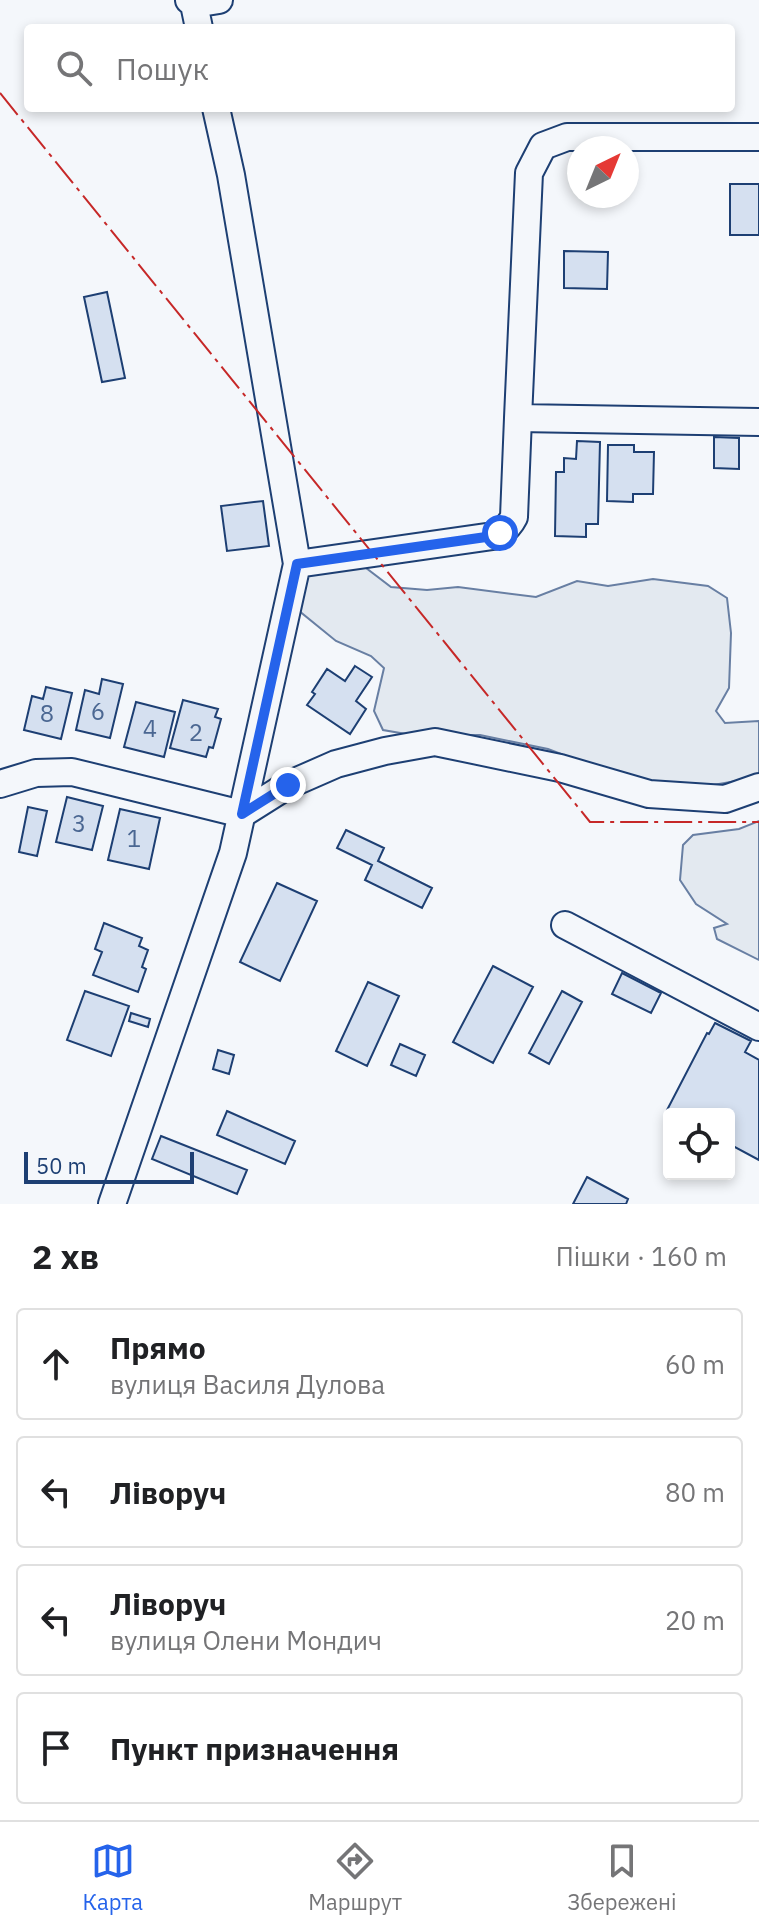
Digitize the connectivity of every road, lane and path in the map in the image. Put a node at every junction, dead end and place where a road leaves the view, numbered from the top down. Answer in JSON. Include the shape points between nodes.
{"nodes":[{"id":1,"x":217,"y":112,"type":"edge"},
{"id":2,"x":759,"y":137,"type":"edge"},
{"id":3,"x":518,"y":418,"type":"junction"},
{"id":4,"x":759,"y":422,"type":"edge"},
{"id":5,"x":297,"y":564,"type":"junction"},
{"id":6,"x":0,"y":784,"type":"edge"},
{"id":7,"x":759,"y":787,"type":"edge"},
{"id":8,"x":242,"y":814,"type":"junction"},
{"id":9,"x":565,"y":925,"type":"dead end"},
{"id":10,"x":759,"y":1027,"type":"edge"},
{"id":11,"x":112,"y":1204,"type":"edge"}],
"edges":[{"from":1,"to":5,"type":"street"},
{"from":2,"to":3,"type":"street","via":[[567,137],[543,146],[529,173]]},
{"from":3,"to":4,"type":"street"},
{"from":3,"to":5,"type":"street","via":[[514,517],[500,533]]},
{"from":5,"to":8,"type":"street"},
{"from":6,"to":8,"type":"street","via":[[36,773],[72,772]]},
{"from":7,"to":8,"type":"street","via":[[725,799],[649,794],[560,768],[435,742],[336,764],[288,785]]},
{"from":8,"to":11,"type":"street"},
{"from":9,"to":10,"type":"street"}]}
